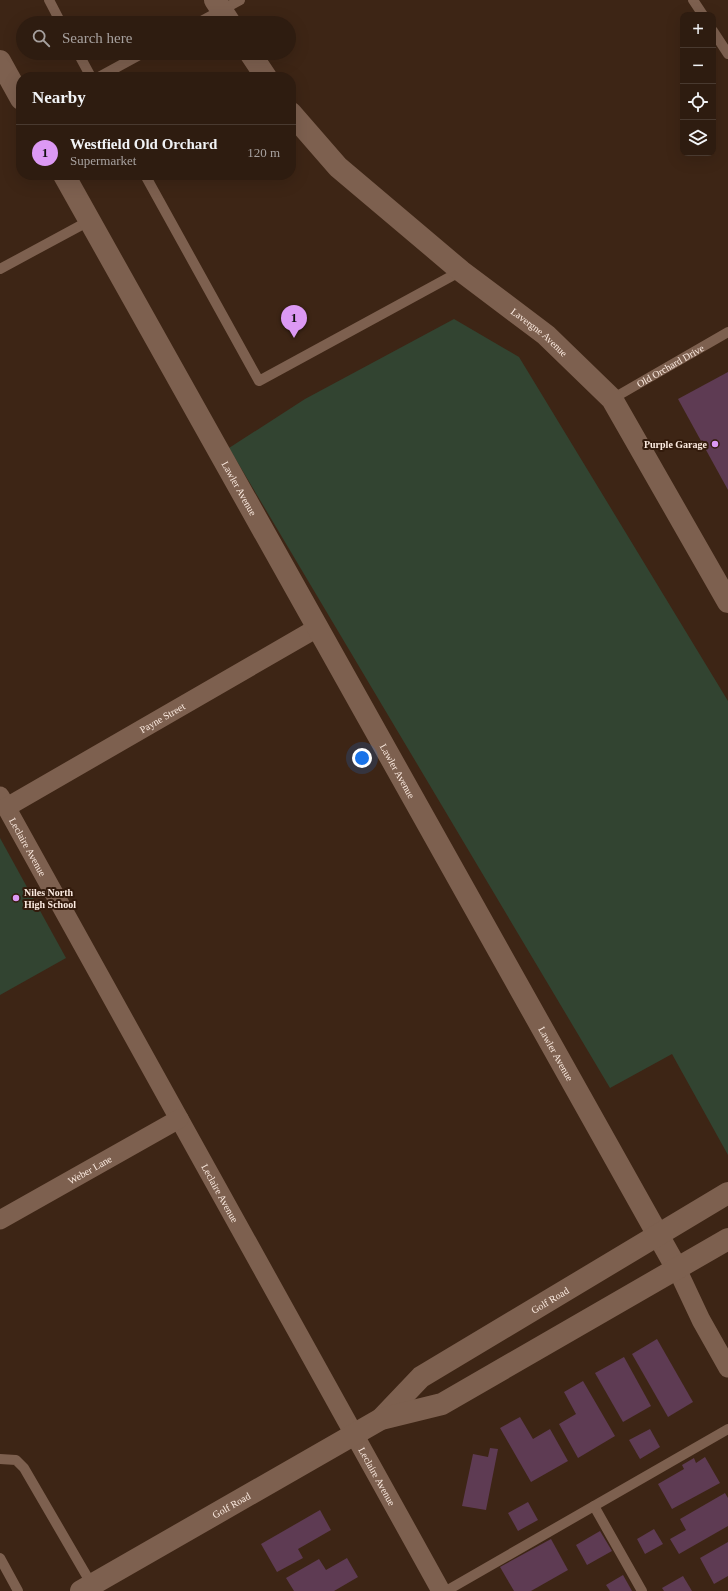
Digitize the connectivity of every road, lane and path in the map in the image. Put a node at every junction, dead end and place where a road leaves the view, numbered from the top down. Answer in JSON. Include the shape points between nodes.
{"nodes":[{"id":1,"x":49,"y":0,"type":"edge"},
{"id":2,"x":693,"y":0,"type":"edge"},
{"id":3,"x":226,"y":8,"type":"edge"},
{"id":4,"x":701,"y":12,"type":"edge"},
{"id":5,"x":57,"y":16,"type":"edge"},
{"id":6,"x":211,"y":16,"type":"edge"},
{"id":7,"x":716,"y":36,"type":"edge"},
{"id":8,"x":728,"y":54,"type":"edge"},
{"id":9,"x":82,"y":60,"type":"edge"},
{"id":10,"x":130,"y":60,"type":"edge"},
{"id":11,"x":255,"y":60,"type":"edge"},
{"id":12,"x":0,"y":61,"type":"edge"},
{"id":13,"x":88,"y":72,"type":"edge"},
{"id":14,"x":108,"y":72,"type":"edge"},
{"id":15,"x":263,"y":72,"type":"edge"},
{"id":16,"x":16,"y":90,"type":"edge"},
{"id":17,"x":296,"y":119,"type":"edge"},
{"id":18,"x":67,"y":180,"type":"edge"},
{"id":19,"x":148,"y":180,"type":"edge"},
{"id":20,"x":89,"y":221,"type":"junction"},
{"id":21,"x":0,"y":269,"type":"edge"},
{"id":22,"x":461,"y":270,"type":"junction"},
{"id":23,"x":728,"y":332,"type":"edge"},
{"id":24,"x":612,"y":399,"type":"junction"},
{"id":25,"x":728,"y":602,"type":"edge"},
{"id":26,"x":317,"y":628,"type":"junction"},
{"id":27,"x":3,"y":802,"type":"edge"},
{"id":28,"x":180,"y":1119,"type":"junction"},
{"id":29,"x":728,"y":1193,"type":"edge"},
{"id":30,"x":0,"y":1220,"type":"edge"},
{"id":31,"x":658,"y":1236,"type":"junction"},
{"id":32,"x":728,"y":1239,"type":"edge"},
{"id":33,"x":677,"y":1269,"type":"junction"},
{"id":34,"x":728,"y":1368,"type":"edge"},
{"id":35,"x":381,"y":1419,"type":"junction"},
{"id":36,"x":728,"y":1429,"type":"edge"},
{"id":37,"x":355,"y":1434,"type":"junction"},
{"id":38,"x":0,"y":1459,"type":"edge"},
{"id":39,"x":594,"y":1506,"type":"junction"},
{"id":40,"x":0,"y":1558,"type":"edge"},
{"id":41,"x":87,"y":1588,"type":"edge"},
{"id":42,"x":18,"y":1591,"type":"edge"},
{"id":43,"x":441,"y":1591,"type":"edge"},
{"id":44,"x":446,"y":1591,"type":"edge"},
{"id":45,"x":642,"y":1591,"type":"edge"}],
"edges":[{"from":1,"to":5,"type":"lane"},
{"from":2,"to":4,"type":"lane"},
{"from":3,"to":6,"type":"lane"},
{"from":7,"to":8,"type":"lane"},
{"from":9,"to":13,"type":"lane"},
{"from":10,"to":14,"type":"lane"},
{"from":11,"to":15,"type":"street"},
{"from":12,"to":16,"type":"street"},
{"from":17,"to":22,"type":"street","name":"Lavergne Avenue","via":[[338,167]]},
{"from":18,"to":20,"type":"street","name":"Lawler Avenue"},
{"from":19,"to":22,"type":"lane","via":[[259,381]]},
{"from":20,"to":21,"type":"lane"},
{"from":20,"to":26,"type":"street","name":"Lawler Avenue"},
{"from":22,"to":24,"type":"street","name":"Lavergne Avenue","via":[[546,336]]},
{"from":23,"to":24,"type":"lane","name":"Old Orchard Drive"},
{"from":24,"to":25,"type":"street","name":"Lavergne Avenue"},
{"from":26,"to":27,"type":"street","name":"Payne Street"},
{"from":26,"to":31,"type":"street","name":"Lawler Avenue"},
{"from":27,"to":28,"type":"street","name":"Leclaire Avenue"},
{"from":28,"to":30,"type":"street","name":"Weber Lane"},
{"from":28,"to":37,"type":"street","name":"Leclaire Avenue"},
{"from":29,"to":31,"type":"street","name":"Golf Road"},
{"from":31,"to":33,"type":"street","name":"Lawler Avenue"},
{"from":31,"to":35,"type":"street","name":"Golf Road","via":[[422,1377]]},
{"from":32,"to":33,"type":"street","name":"Golf Road"},
{"from":33,"to":34,"type":"street","name":"Lawler Avenue","via":[[701,1320]]},
{"from":33,"to":35,"type":"street","name":"Golf Road","via":[[442,1404]]},
{"from":35,"to":37,"type":"street","name":"Golf Road"},
{"from":36,"to":39,"type":"lane"},
{"from":37,"to":41,"type":"street","name":"Golf Road"},
{"from":37,"to":43,"type":"street","name":"Leclaire Avenue"},
{"from":38,"to":41,"type":"lane","via":[[16,1460],[24,1468]]},
{"from":39,"to":44,"type":"lane"},
{"from":39,"to":45,"type":"lane"},
{"from":40,"to":42,"type":"lane"}]}
